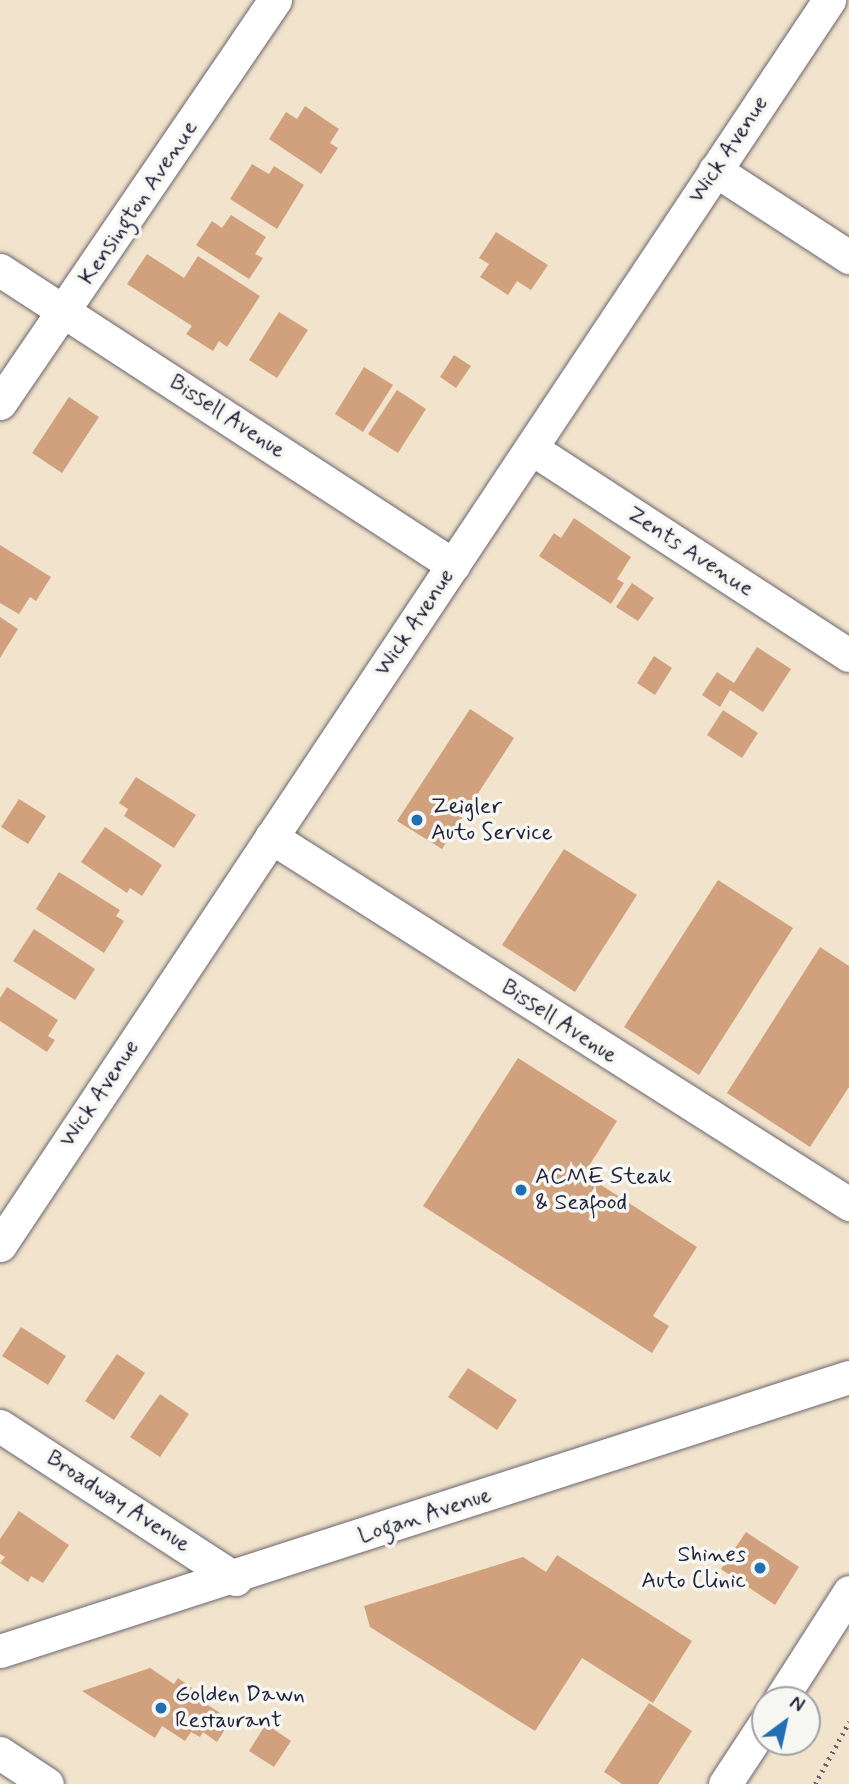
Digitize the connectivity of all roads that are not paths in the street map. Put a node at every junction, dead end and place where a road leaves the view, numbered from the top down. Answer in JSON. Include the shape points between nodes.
{"nodes":[{"id":1,"x":275,"y":0,"type":"edge"},
{"id":2,"x":829,"y":0,"type":"edge"},
{"id":3,"x":715,"y":170,"type":"junction"},
{"id":4,"x":849,"y":257,"type":"edge"},
{"id":5,"x":0,"y":270,"type":"edge"},
{"id":6,"x":65,"y":312,"type":"junction"},
{"id":7,"x":0,"y":403,"type":"edge"},
{"id":8,"x":531,"y":448,"type":"junction"},
{"id":9,"x":453,"y":565,"type":"junction"},
{"id":10,"x":849,"y":655,"type":"edge"},
{"id":11,"x":271,"y":836,"type":"junction"},
{"id":12,"x":849,"y":1204,"type":"edge"},
{"id":13,"x":0,"y":1245,"type":"edge"},
{"id":14,"x":849,"y":1377,"type":"edge"},
{"id":15,"x":0,"y":1426,"type":"edge"},
{"id":16,"x":236,"y":1579,"type":"junction"},
{"id":17,"x":849,"y":1592,"type":"edge"},
{"id":18,"x":0,"y":1651,"type":"edge"},
{"id":19,"x":788,"y":1686,"type":"edge"},
{"id":20,"x":751,"y":1744,"type":"edge"},
{"id":21,"x":0,"y":1753,"type":"edge"},
{"id":22,"x":47,"y":1784,"type":"edge"},
{"id":23,"x":725,"y":1784,"type":"edge"}],
"edges":[{"from":1,"to":6,"type":"street","name":"Kensington Avenue"},
{"from":2,"to":3,"type":"street","name":"Wick Avenue"},
{"from":3,"to":4,"type":"street"},
{"from":3,"to":8,"type":"street","name":"Wick Avenue"},
{"from":5,"to":6,"type":"street","name":"Bissell Avenue"},
{"from":6,"to":7,"type":"street","name":"Kensington Avenue"},
{"from":6,"to":9,"type":"street","name":"Bissell Avenue"},
{"from":8,"to":9,"type":"street","name":"Wick Avenue"},
{"from":8,"to":10,"type":"street","name":"Zents Avenue"},
{"from":9,"to":11,"type":"street","name":"Wick Avenue"},
{"from":11,"to":12,"type":"street","name":"Bissell Avenue"},
{"from":11,"to":13,"type":"street","name":"Wick Avenue"},
{"from":14,"to":16,"type":"street","name":"Logan Avenue"},
{"from":15,"to":16,"type":"street","name":"Broadway Avenue"},
{"from":16,"to":18,"type":"street","name":"Logan Avenue"},
{"from":17,"to":19,"type":"street"},
{"from":20,"to":23,"type":"street"},
{"from":21,"to":22,"type":"street"}]}
